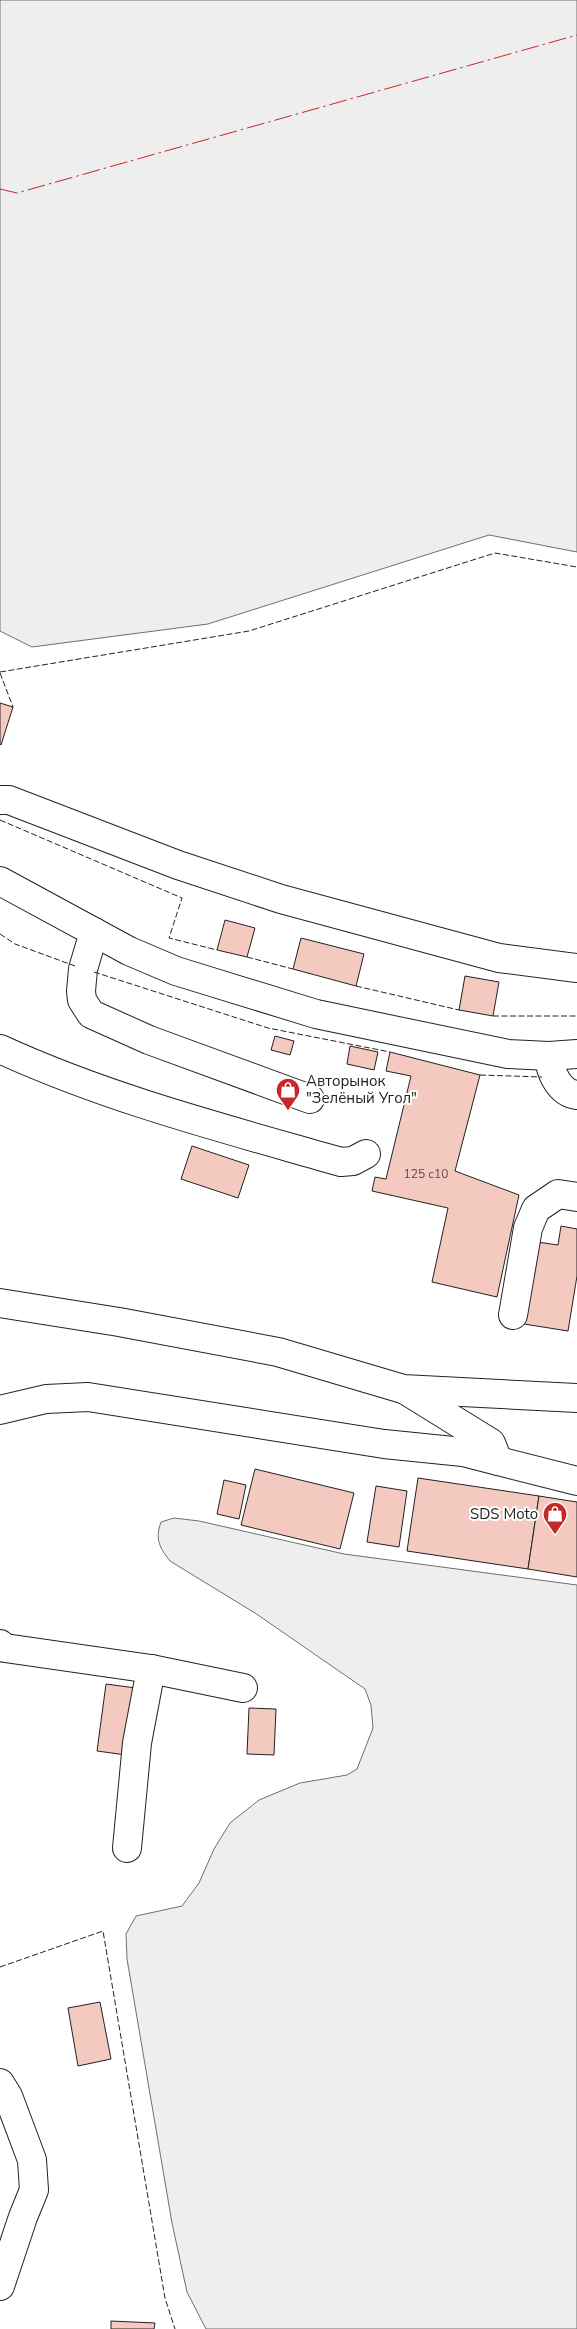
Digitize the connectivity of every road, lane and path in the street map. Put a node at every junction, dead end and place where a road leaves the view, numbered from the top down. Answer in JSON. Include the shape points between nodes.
{"nodes":[{"id":1,"x":0,"y":800,"type":"edge"},
{"id":2,"x":0,"y":881,"type":"edge"},
{"id":3,"x":94,"y":932,"type":"junction"},
{"id":4,"x":577,"y":968,"type":"edge"},
{"id":5,"x":0,"y":1050,"type":"edge"},
{"id":6,"x":577,"y":1054,"type":"edge"},
{"id":7,"x":549,"y":1056,"type":"junction"},
{"id":8,"x":577,"y":1095,"type":"edge"},
{"id":9,"x":310,"y":1099,"type":"dead end"},
{"id":10,"x":366,"y":1154,"type":"dead end"},
{"id":11,"x":577,"y":1197,"type":"edge"},
{"id":12,"x":0,"y":1303,"type":"edge"},
{"id":13,"x":513,"y":1315,"type":"dead end"},
{"id":14,"x":403,"y":1389,"type":"junction"},
{"id":15,"x":577,"y":1398,"type":"edge"},
{"id":16,"x":0,"y":1410,"type":"edge"},
{"id":17,"x":498,"y":1461,"type":"junction"},
{"id":18,"x":577,"y":1481,"type":"edge"},
{"id":19,"x":2,"y":1650,"type":"edge"},
{"id":20,"x":151,"y":1669,"type":"junction"},
{"id":21,"x":243,"y":1688,"type":"dead end"},
{"id":22,"x":127,"y":1848,"type":"dead end"},
{"id":23,"x":0,"y":2082,"type":"edge"},
{"id":24,"x":0,"y":2286,"type":"edge"}],
"edges":[{"from":1,"to":4,"type":"street","via":[[9,800],[178,865],[281,899],[499,958]]},
{"from":2,"to":3,"type":"street"},
{"from":3,"to":7,"type":"street","via":[[176,971],[316,1014],[508,1054]]},
{"from":3,"to":9,"type":"street","via":[[83,969],[81,991],[82,1000],[91,1014],[149,1040]]},
{"from":5,"to":10,"type":"street","via":[[51,1073],[155,1108],[341,1162],[353,1161]]},
{"from":6,"to":7,"type":"street"},
{"from":7,"to":8,"type":"street","via":[[550,1069],[562,1088]]},
{"from":11,"to":13,"type":"street","via":[[558,1194],[536,1209],[528,1228]]},
{"from":12,"to":14,"type":"street","via":[[278,1352]]},
{"from":14,"to":15,"type":"street"},
{"from":14,"to":17,"type":"street","via":[[491,1443]]},
{"from":16,"to":17,"type":"street","via":[[46,1399],[88,1397],[384,1444],[463,1452]]},
{"from":17,"to":18,"type":"street"},
{"from":19,"to":20,"type":"street"},
{"from":20,"to":21,"type":"street"},
{"from":20,"to":22,"type":"street","via":[[137,1743]]},
{"from":23,"to":24,"type":"street","via":[[32,2160],[34,2190]]}]}
